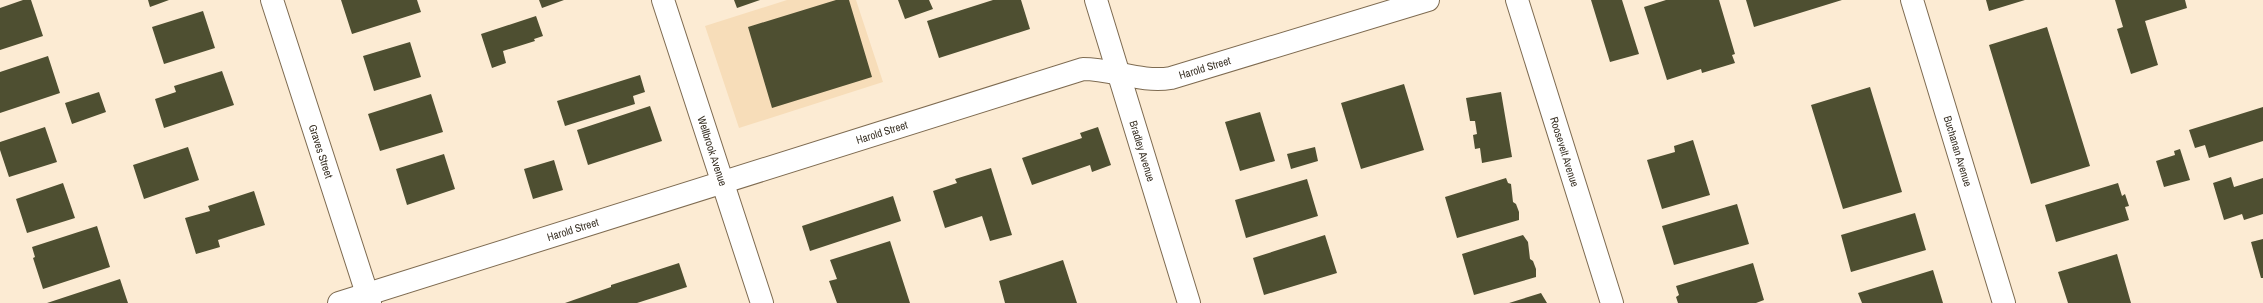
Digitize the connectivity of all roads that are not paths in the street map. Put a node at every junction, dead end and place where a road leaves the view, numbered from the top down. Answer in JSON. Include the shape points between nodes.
{"nodes":[{"id":1,"x":272,"y":0,"type":"edge"},
{"id":2,"x":663,"y":0,"type":"edge"},
{"id":3,"x":1096,"y":0,"type":"edge"},
{"id":4,"x":1428,"y":0,"type":"edge"},
{"id":5,"x":1517,"y":0,"type":"edge"},
{"id":6,"x":1912,"y":0,"type":"edge"},
{"id":7,"x":1117,"y":73,"type":"junction"},
{"id":8,"x":723,"y":184,"type":"junction"},
{"id":9,"x":369,"y":298,"type":"edge"},
{"id":10,"x":339,"y":303,"type":"edge"},
{"id":11,"x":762,"y":303,"type":"edge"},
{"id":12,"x":1189,"y":303,"type":"edge"},
{"id":13,"x":1612,"y":303,"type":"edge"},
{"id":14,"x":2004,"y":303,"type":"edge"}],
"edges":[{"from":1,"to":9,"type":"street","name":"Graves Street"},
{"from":2,"to":8,"type":"street","name":"Wellbrook Avenue"},
{"from":3,"to":7,"type":"street","name":"Bradley Avenue"},
{"from":4,"to":7,"type":"street","name":"Harold Street","via":[[1171,78],[1157,80]]},
{"from":5,"to":13,"type":"street","name":"Roosevelt Avenue"},
{"from":6,"to":14,"type":"street","name":"Buchanan Avenue"},
{"from":7,"to":8,"type":"street","name":"Harold Street","via":[[1083,69]]},
{"from":7,"to":12,"type":"street","name":"Bradley Avenue"},
{"from":8,"to":9,"type":"street","name":"Harold Street"},
{"from":8,"to":11,"type":"street","name":"Wellbrook Avenue"},
{"from":9,"to":10,"type":"street","name":"Harold Street"}]}
